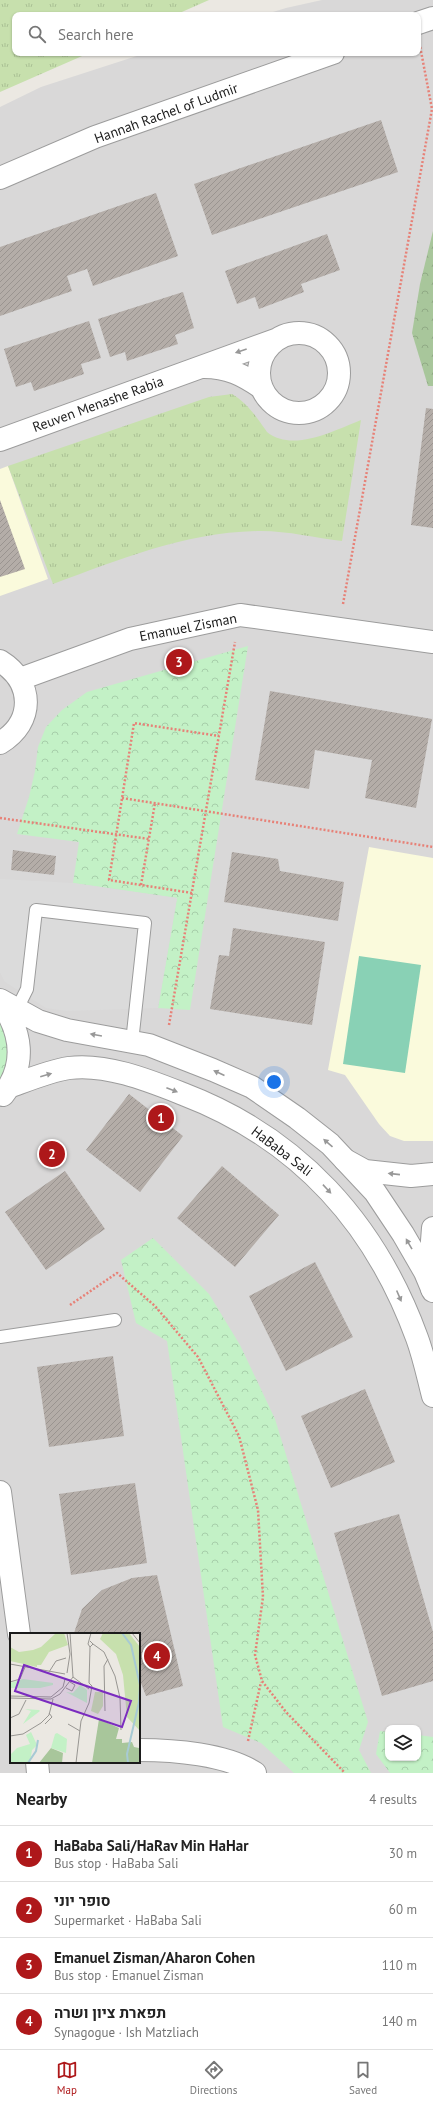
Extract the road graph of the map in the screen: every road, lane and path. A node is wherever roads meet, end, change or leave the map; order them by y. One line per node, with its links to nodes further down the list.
1 (433, 18): 2 (street)
2 (421, 31)
3 (421, 45): 11 (path)
4 (324, 56): 5 (street, Hannah Rachel of Ludmir)
5 (0, 178)
6 (278, 338): 7 (street, Reuven Menashe Rabia, one-way to 7); 8 (street); 8 (street)
7 (196, 367): 8 (street, Reuven Menashe Rabia); 9 (street, Reuven Menashe Rabia)
8 (262, 388)
9 (0, 440)
10 (240, 615): 11 (street, Emanuel Zisman); 14 (street, Emanuel Zisman); 15 (path)
11 (339, 628): 12 (street, Emanuel Zisman)
12 (433, 642)
13 (0, 661): 14 (street)
14 (20, 679): 16 (street)
15 (219, 736): 17 (path); 19 (path)
16 (0, 743)
17 (122, 798): 18 (path); 21 (path)
18 (155, 803): 19 (path); 22 (path)
19 (206, 811): 23 (path); 25 (path)
20 (0, 818): 21 (path)
21 (116, 834): 22 (path); 24 (path)
22 (149, 839): 24 (path)
23 (433, 847)
24 (141, 885): 25 (path)
25 (192, 893): 28 (path)
26 (6, 1003): 27 (street, one-way to 26); 27 (lane); 29 (street)
27 (132, 1042): 28 (street)
28 (165, 1051): 30 (street, one-way to 28)
29 (4, 1093): 37 (street, HaBaba Sali, one-way to 37)
30 (345, 1160): 31 (street, one-way to 30); 33 (street, one-way to 30)
31 (433, 1174)
32 (433, 1228): 33 (street)
33 (433, 1290)
34 (67, 1307): 40 (path)
35 (115, 1320): 36 (lane)
36 (0, 1336)
37 (433, 1396)
38 (0, 1492): 39 (street)
39 (19, 1633)
40 (262, 1681): 43 (path); 45 (path)
41 (140, 1750): 43 (street)
42 (37, 1763): 44 (street)
43 (248, 1769)
44 (38, 1773)
45 (345, 1773)

